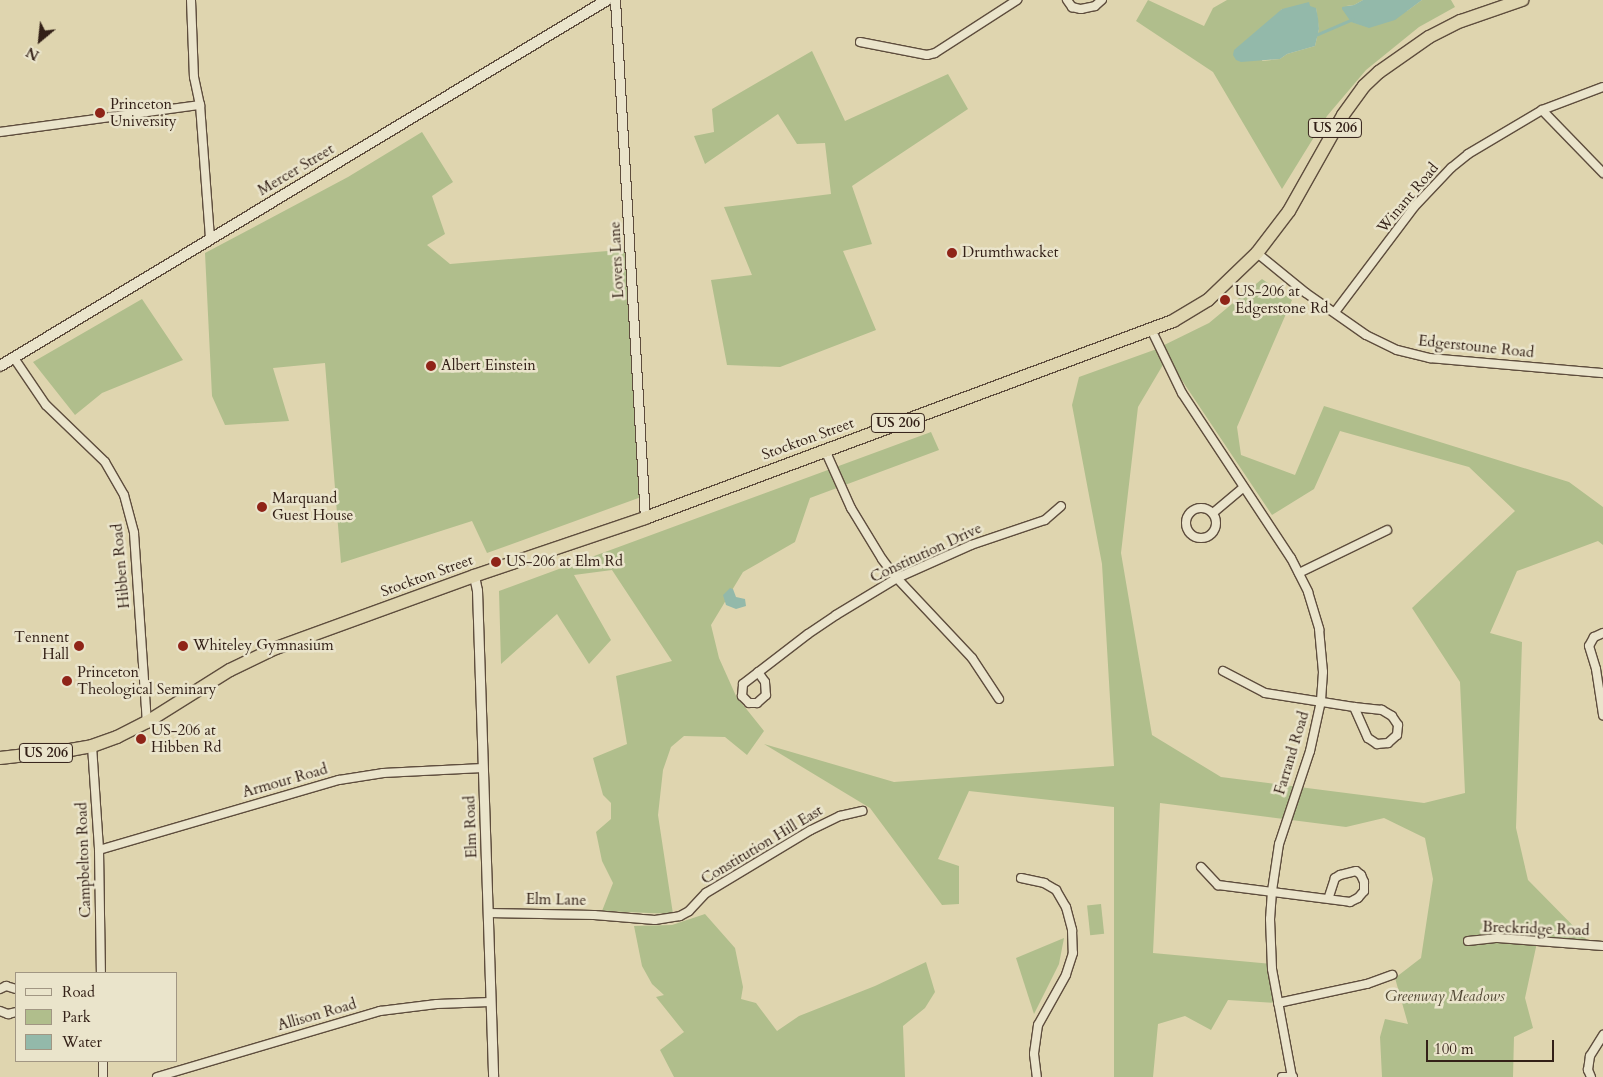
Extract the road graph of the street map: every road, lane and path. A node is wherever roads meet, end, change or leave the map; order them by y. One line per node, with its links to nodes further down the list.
1 (191, 0): 10 (street)
2 (607, 0): 14 (main road, Mercer Street)
3 (615, 0): 25 (street, Lovers Lane)
4 (1017, 0): 8 (street)
5 (1067, 0): 6 (street)
6 (1102, 0)
7 (1522, 0): 15 (highway, Stockton Street / US 206)
8 (860, 42)
9 (1603, 87): 11 (street, Winant Road)
10 (200, 105): 12 (street); 14 (street)
11 (1542, 110): 13 (street); 16 (street, Winant Road)
12 (0, 132)
13 (1603, 173)
14 (210, 238): 18 (main road, Mercer Street)
15 (1257, 253): 16 (street, Edgerstoune Road); 17 (highway, Stockton Street / US 206)
16 (1335, 312): 20 (street, Edgerstoune Road)
17 (1151, 329): 21 (highway, Stockton Street / US 206); 22 (street, Farrand Road)
18 (14, 358): 19 (main road, Mercer Street); 38 (street, Hibben Road)
19 (0, 366)
20 (1603, 373)
21 (825, 450): 25 (highway, Stockton Street / US 206); 29 (street)
22 (1244, 487): 24 (street); 27 (street, Farrand Road)
23 (1061, 506): 29 (street, Constitution Drive)
24 (1213, 513): 24 (street)
25 (645, 518): 28 (highway, Stockton Street / US 206)
26 (1387, 530): 27 (street)
27 (1299, 573): 35 (street, Farrand Road)
28 (474, 576): 38 (highway, Stockton Street / US 206); 41 (street, Elm Road)
29 (897, 578): 33 (street, Constitution Drive); 34 (street)
30 (1603, 634): 31 (street)
31 (1600, 668): 37 (street)
32 (1223, 671): 35 (street)
33 (758, 672)
34 (999, 699)
35 (1321, 702): 36 (street); 46 (street, Farrand Road)
36 (1354, 707): 36 (street)
37 (1603, 711)
38 (147, 722): 39 (highway, Stockton Street / US 206)
39 (92, 746): 40 (highway, Stockton Street / US 206); 43 (street, Campbelton Road)
40 (0, 758)
41 (483, 768): 43 (street, Armour Road); 48 (street, Elm Road)
42 (862, 811): 49 (street, Constitution Hill East)
43 (98, 850): 52 (street, Campbelton Road)
44 (1201, 867): 46 (street)
45 (1021, 878): 65 (street)
46 (1272, 891): 47 (street); 57 (street, Farrand Road)
47 (1329, 897): 47 (street)
48 (488, 912): 49 (street, Elm Lane); 56 (street, Elm Road)
49 (624, 917)
50 (1468, 941): 51 (street, Breckridge Road)
51 (1603, 946)
52 (101, 972)
53 (1392, 975): 57 (street)
54 (0, 989): 55 (street)
55 (15, 989)
56 (490, 1002): 63 (street, Allison Road); 64 (street, Elm Road)
57 (1278, 1003): 67 (street, Farrand Road)
58 (0, 1011): 59 (street)
59 (15, 1012)
60 (1603, 1034): 68 (street)
61 (103, 1062): 62 (street)
62 (103, 1077)
63 (157, 1077)
64 (493, 1077)
65 (1037, 1077)
66 (1282, 1077): 67 (street, Farrand Road)
67 (1293, 1077)
68 (1590, 1077)

